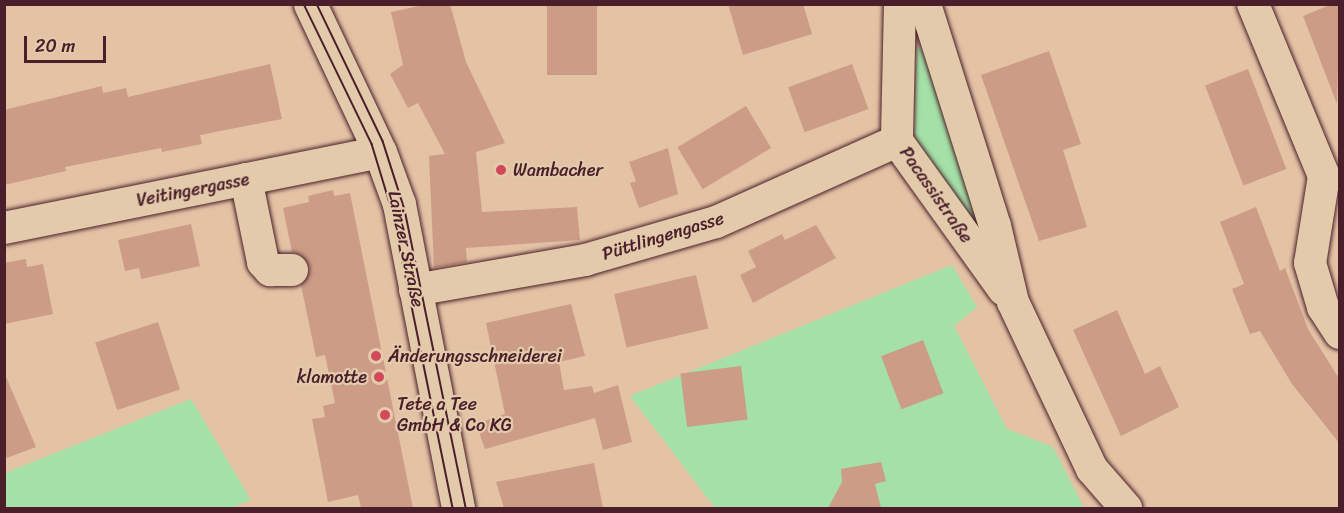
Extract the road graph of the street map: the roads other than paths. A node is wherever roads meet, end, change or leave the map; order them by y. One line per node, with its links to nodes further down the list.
1 (310, 4): 6 (main road, Lainzer Straße)
2 (900, 4): 5 (street, Pacassistraße)
3 (925, 4): 11 (street, Pacassistraße)
4 (1253, 4): 12 (street)
5 (897, 141): 10 (street, Püttlingengasse); 11 (street, Pacassistraße)
6 (380, 152): 7 (street, Veitingergasse); 10 (main road, Lainzer Straße)
7 (246, 180): 8 (street, Veitingergasse); 9 (street)
8 (4, 228)
9 (291, 270)
10 (415, 290): 13 (main road, Lainzer Straße)
11 (1013, 302): 14 (street, Pacassistraße)
12 (1340, 333)
13 (458, 508)
14 (1126, 508)

